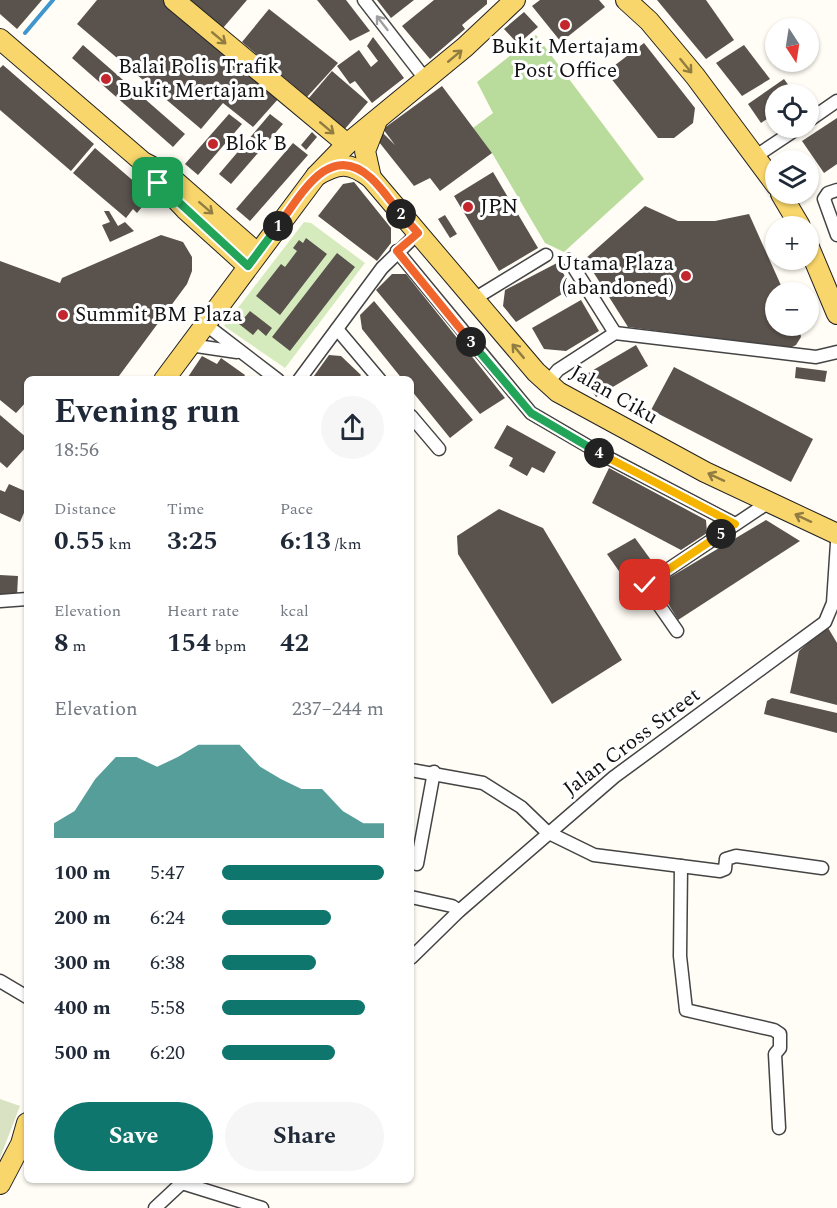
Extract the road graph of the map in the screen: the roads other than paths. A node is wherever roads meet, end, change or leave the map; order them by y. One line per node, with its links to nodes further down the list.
1 (174, 0): 13 (main road, one-way to 13)
2 (364, 0): 8 (street, one-way to 2)
3 (626, 0): 6 (main road)
4 (640, 0): 6 (main road)
5 (510, 2): 8 (main road, one-way to 5)
6 (649, 21): 14 (main road, one-way to 14)
7 (0, 39): 23 (main road)
8 (426, 80): 11 (main road)
9 (837, 101): 10 (street)
10 (819, 113)
11 (378, 121): 13 (main road); 17 (main road)
12 (783, 138): 14 (street)
13 (346, 144): 16 (main road)
14 (756, 156): 15 (main road)
15 (765, 169)
16 (316, 176): 17 (main road); 23 (main road)
17 (371, 178): 19 (main road, Jalan Ciku)
18 (837, 190): 20 (street)
19 (418, 233): 21 (street); 26 (main road, Jalan Ciku)
20 (837, 235)
21 (397, 251): 29 (street); 42 (street)
22 (546, 255): 26 (street)
23 (253, 259): 28 (main road)
24 (569, 260): 30 (street)
25 (819, 268): 27 (main road)
26 (474, 299): 38 (main road, Jalan Ciku, one-way to 26)
27 (835, 302)
28 (205, 324): 31 (main road); 32 (street)
29 (337, 329): 36 (street); 37 (street)
30 (615, 333): 33 (street); 38 (street)
31 (190, 345): 32 (street); 34 (main road)
32 (238, 352): 35 (street)
33 (837, 352)
34 (167, 376)
35 (272, 376)
36 (302, 376)
37 (377, 376)
38 (547, 383): 41 (main road, Jalan Ciku, one-way to 38)
39 (414, 420): 40 (street)
40 (439, 449)
41 (769, 502): 42 (street); 43 (main road, Jalan Ciku, one-way to 41)
42 (735, 524): 49 (street)
43 (837, 534)
44 (837, 543): 47 (street)
45 (24, 599): 46 (street)
46 (0, 601)
47 (830, 614): 48 (street); 52 (street, Jalan Cross Street)
48 (837, 626)
49 (677, 631)
50 (414, 770): 51 (street)
51 (434, 772): 52 (street); 53 (street)
52 (547, 832): 54 (street); 57 (street, Jalan Cross Street)
53 (417, 864)
54 (681, 866): 55 (street); 61 (street)
55 (822, 868)
56 (414, 898): 57 (street)
57 (459, 911): 58 (street, Jalan Cross Street)
58 (414, 955)
59 (0, 981): 60 (street)
60 (24, 995)
61 (779, 1128)
62 (24, 1134): 65 (main road)
63 (182, 1183): 66 (street)
64 (186, 1183): 67 (street)
65 (0, 1184)
66 (155, 1208)
67 (262, 1208)

